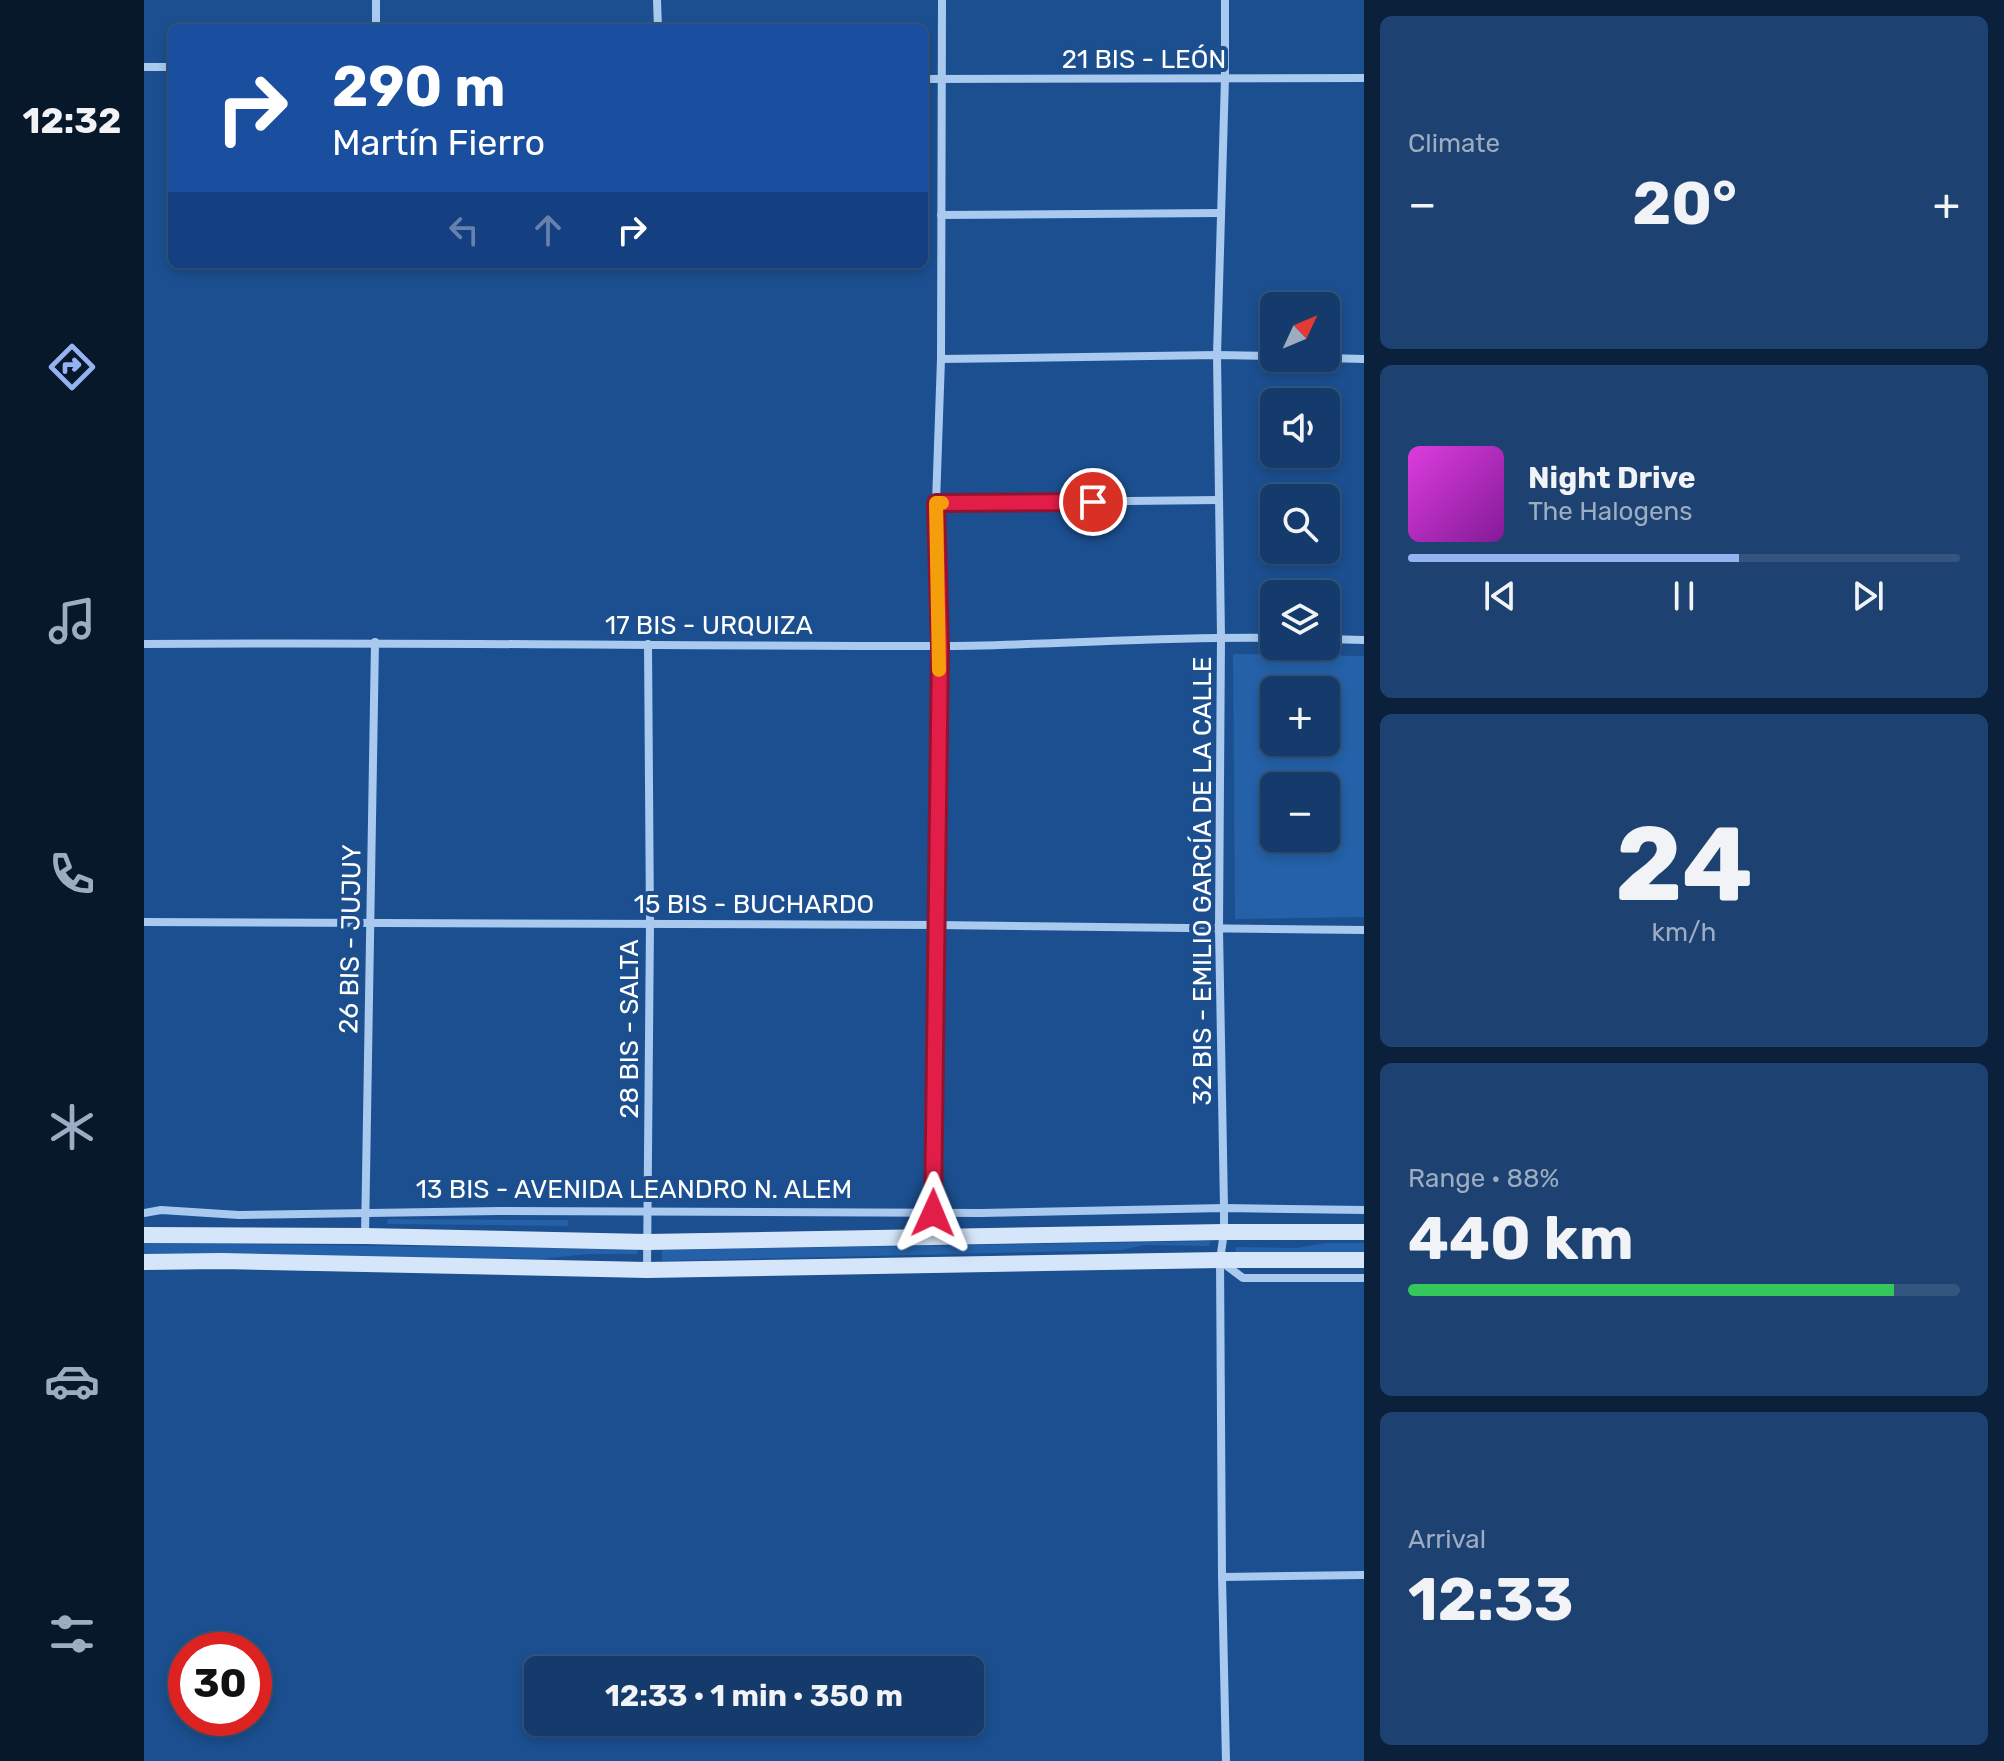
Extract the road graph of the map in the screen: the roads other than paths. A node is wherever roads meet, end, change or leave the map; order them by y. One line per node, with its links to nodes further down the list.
1 (376, 0): 5 (street)
2 (657, 0): 6 (street)
3 (942, 0): 12 (street)
4 (1225, 0): 9 (street, 32 BIS - EMILIO GARCÍA DE LA CALLE)
5 (376, 24)
6 (658, 24)
7 (144, 67): 8 (street)
8 (168, 67)
9 (1225, 78): 10 (street, 21 BIS - LEÓN); 12 (street, 21 BIS - LEÓN); 13 (street, 32 BIS - EMILIO GARCÍA DE LA CALLE)
10 (1364, 78)
11 (928, 79): 12 (street, 21 BIS - LEÓN)
12 (943, 79): 14 (street)
13 (1220, 213): 14 (street); 15 (street, 32 BIS - EMILIO GARCÍA DE LA CALLE)
14 (941, 215): 18 (street)
15 (1217, 355): 16 (street); 18 (street); 20 (street, 32 BIS - EMILIO GARCÍA DE LA CALLE)
16 (1260, 356)
17 (1340, 358): 19 (street)
18 (941, 359): 21 (street)
19 (1364, 359)
20 (1219, 500): 21 (street); 22 (street, 32 BIS - EMILIO GARCÍA DE LA CALLE)
21 (936, 503): 29 (street)
22 (1221, 637): 23 (street, 17 BIS - URQUIZA); 29 (street, 17 BIS - URQUIZA); 34 (street, 32 BIS - EMILIO GARCÍA DE LA CALLE)
23 (1260, 638)
24 (1340, 639): 25 (street)
25 (1364, 640)
26 (375, 642): 27 (street, 17 BIS - URQUIZA); 28 (street, 17 BIS - URQUIZA); 31 (street, 26 BIS - JUJUY)
27 (144, 644)
28 (648, 644): 29 (street, 17 BIS - URQUIZA); 32 (street, 28 BIS - SALTA)
29 (940, 646): 33 (street)
30 (144, 922): 31 (street, 15 BIS - BUCHARDO)
31 (370, 923): 32 (street, 15 BIS - BUCHARDO); 40 (street, 26 BIS - JUJUY)
32 (650, 923): 33 (street, 15 BIS - BUCHARDO); 38 (street, 28 BIS - SALTA)
33 (937, 925): 34 (street, 15 BIS - BUCHARDO); 41 (street)
34 (1219, 929): 35 (street, 15 BIS - BUCHARDO); 36 (street, 32 BIS - EMILIO GARCÍA DE LA CALLE)
35 (1364, 930)
36 (1224, 1208): 37 (street, 13 BIS - AVENIDA LEANDRO N. ALEM); 41 (street, 13 BIS - AVENIDA LEANDRO N. ALEM); 42 (street, 32 BIS - EMILIO GARCÍA DE LA CALLE)
37 (1364, 1210)
38 (647, 1212): 40 (street, 13 BIS - AVENIDA LEANDRO N. ALEM); 41 (street, 13 BIS - AVENIDA LEANDRO N. ALEM); 47 (street, 28 BIS - SALTA)
39 (144, 1213): 40 (street, 13 BIS - AVENIDA LEANDRO N. ALEM)
40 (366, 1213): 45 (street, 26 BIS - JUJUY)
41 (933, 1213): 46 (street)
42 (1224, 1232): 43 (main road, 13 BIS - AVENIDA LEANDRO N. ALEM); 46 (main road, 13 BIS - AVENIDA LEANDRO N. ALEM); 48 (street, 32 BIS - EMILIO GARCÍA DE LA CALLE)
43 (1364, 1232)
44 (144, 1235): 45 (main road, 13 BIS - AVENIDA LEANDRO N. ALEM)
45 (365, 1236): 47 (main road, 13 BIS - AVENIDA LEANDRO N. ALEM)
46 (933, 1238): 47 (main road, 13 BIS - AVENIDA LEANDRO N. ALEM)
47 (647, 1242): 51 (street, 28 BIS - SALTA)
48 (1220, 1260): 49 (main road); 51 (main road); 52 (street); 54 (street, 32 BIS - EMILIO GARCÍA DE LA CALLE)
49 (1364, 1260)
50 (144, 1262): 51 (main road)
51 (647, 1270)
52 (1364, 1278)
53 (1364, 1575): 54 (street)
54 (1222, 1577): 55 (street, 32 BIS - EMILIO GARCÍA DE LA CALLE)
55 (1226, 1761)

